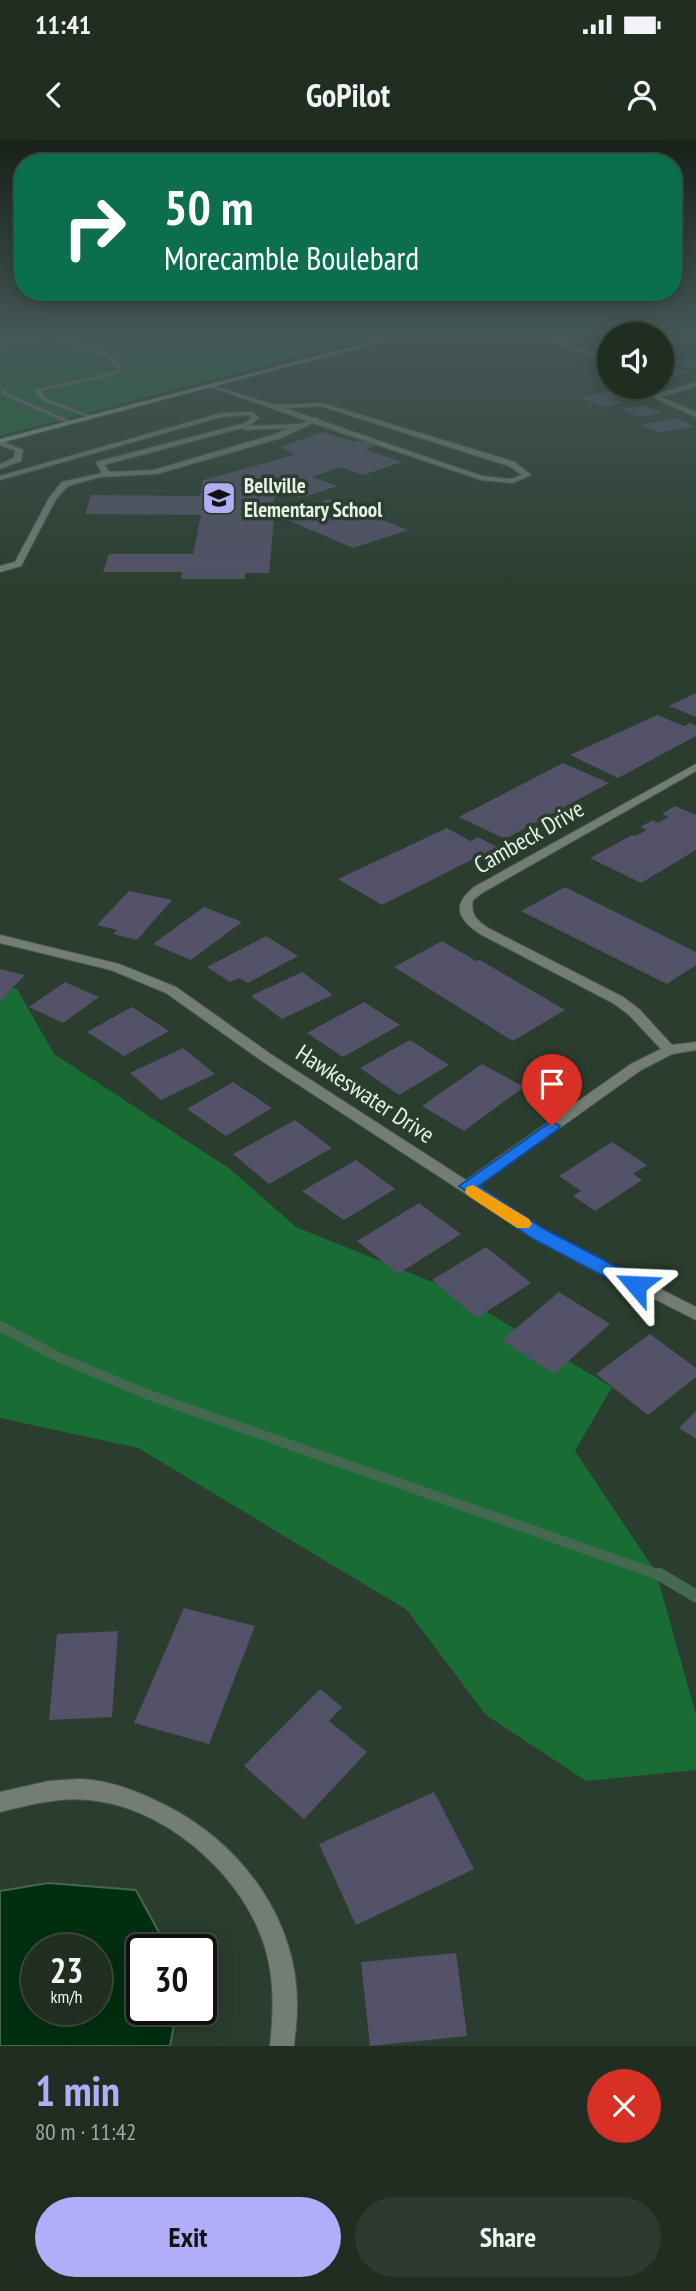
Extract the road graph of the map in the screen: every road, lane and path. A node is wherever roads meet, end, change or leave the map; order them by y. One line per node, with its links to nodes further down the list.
1 (65, 420): 7 (street)
2 (78, 420): 7 (main road)
3 (204, 420): 12 (street)
4 (253, 420): 11 (street)
5 (313, 420): 6 (street); 8 (street)
6 (373, 420)
7 (70, 422): 9 (main road)
8 (300, 426): 11 (street); 11 (street)
9 (0, 441): 10 (street)
10 (0, 467)
11 (106, 472): 13 (street)
12 (0, 478)
13 (0, 569)
14 (696, 767): 17 (street, Cambeck Drive)
15 (0, 939): 18 (street, Hawkeswater Drive)
16 (696, 1046): 17 (street)
17 (669, 1050): 18 (street)
18 (467, 1186): 19 (street, Hawkeswater Drive)
19 (696, 1314)
20 (0, 1802): 21 (street)
21 (282, 2046)

